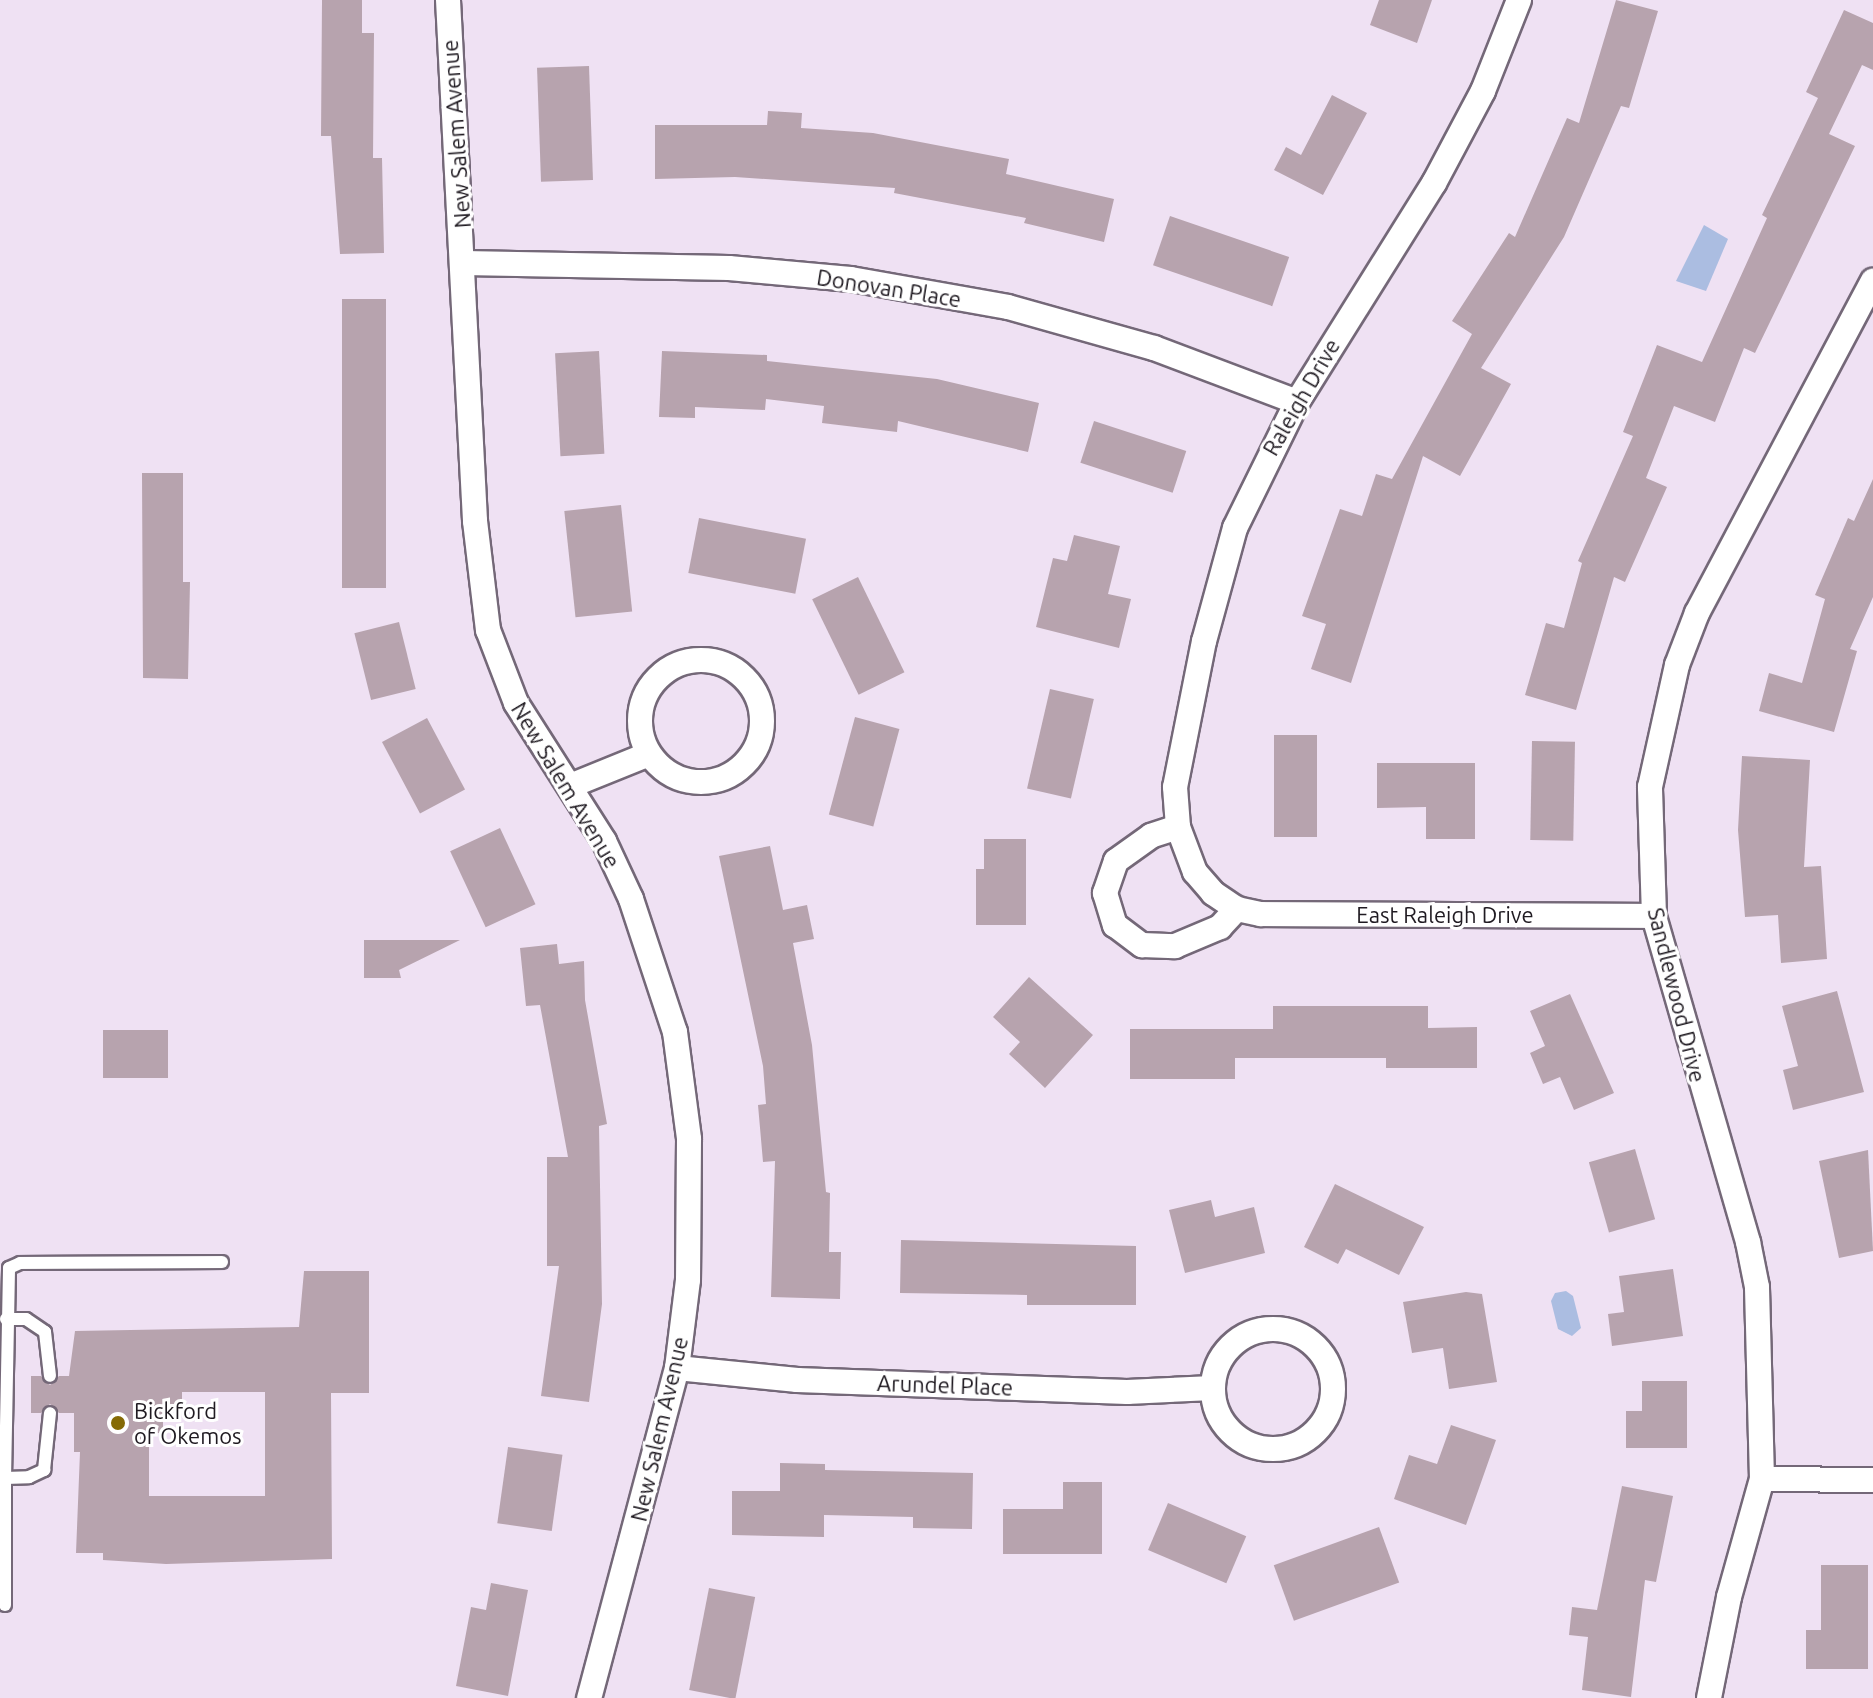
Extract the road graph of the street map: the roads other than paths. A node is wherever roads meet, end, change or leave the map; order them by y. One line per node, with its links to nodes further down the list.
1 (448, 0): 3 (street, New Salem Avenue)
2 (1519, 0): 5 (street, Raleigh Drive)
3 (464, 263): 5 (street, Donovan Place); 7 (street, New Salem Avenue)
4 (1873, 281): 10 (street, Sandlewood Drive)
5 (1297, 402): 8 (street, Raleigh Drive)
6 (649, 754): 6 (street); 7 (street)
7 (570, 786): 13 (street, New Salem Avenue)
8 (1178, 827): 9 (street, Raleigh Drive); 9 (street)
9 (1237, 909): 10 (street, East Raleigh Drive)
10 (1654, 916): 18 (street, Sandlewood Drive)
11 (222, 1262): 12 (lane)
12 (6, 1319): 14 (lane); 17 (lane)
13 (677, 1368): 15 (street, Arundel Place); 21 (street, New Salem Avenue)
14 (50, 1376)
15 (1213, 1388): 15 (street)
16 (50, 1413): 17 (lane)
17 (3, 1478): 20 (lane)
18 (1762, 1479): 19 (street); 22 (street, Sandlewood Drive)
19 (1873, 1480)
20 (5, 1605)
21 (589, 1698)
22 (1709, 1698)

